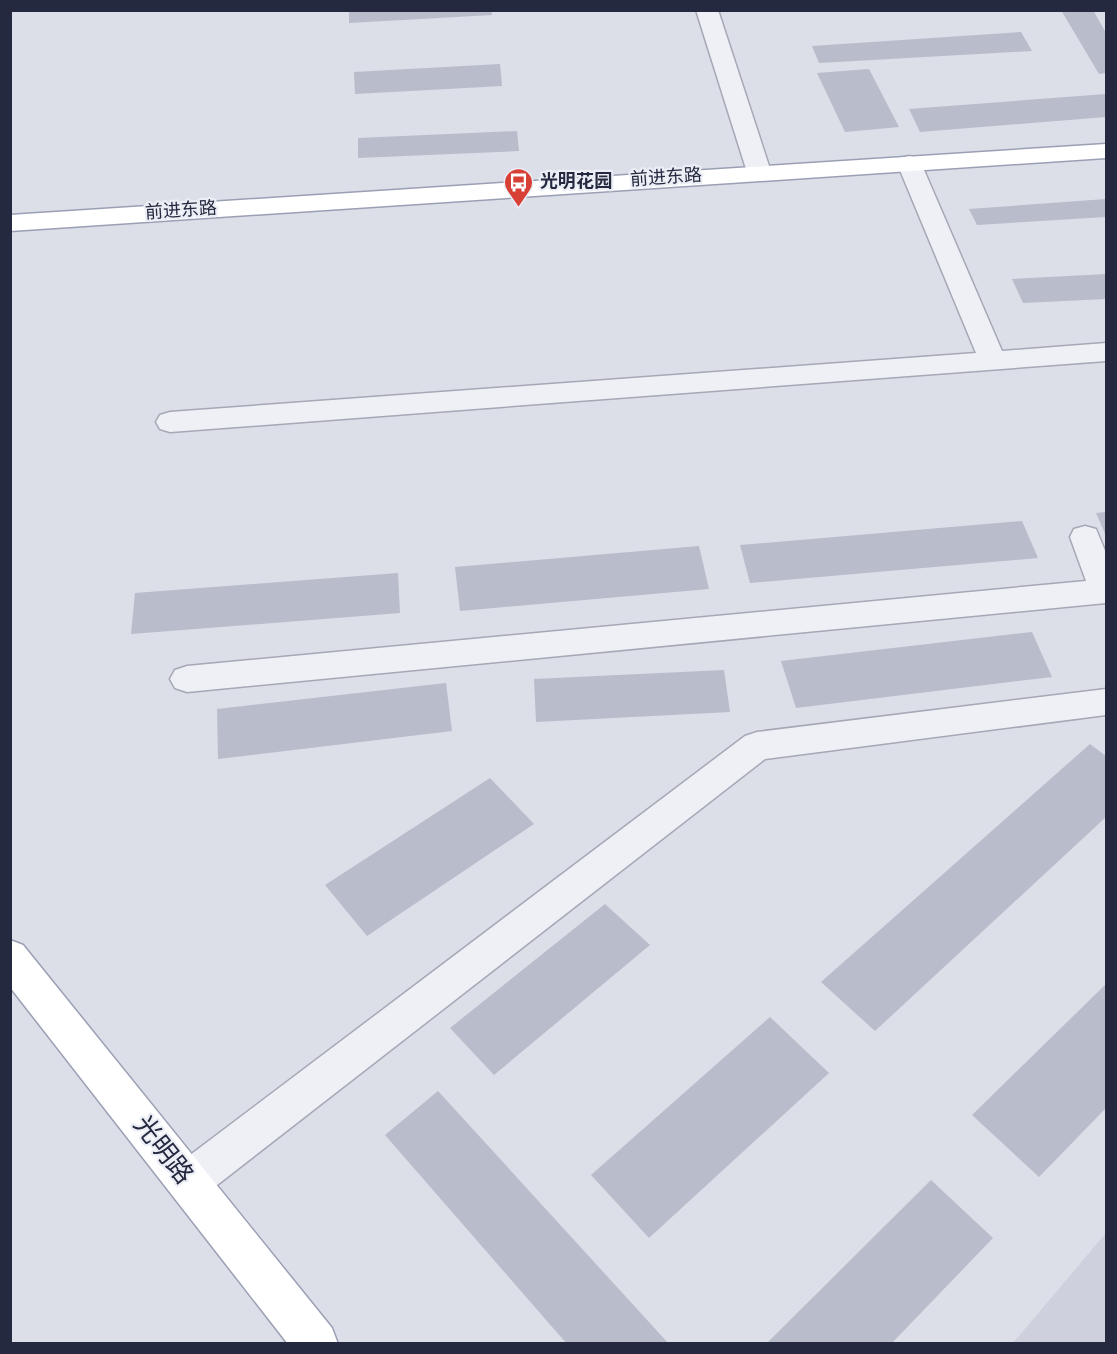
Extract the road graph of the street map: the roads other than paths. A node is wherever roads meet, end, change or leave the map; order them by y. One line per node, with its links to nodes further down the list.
1 (707, 10): 4 (street)
2 (1107, 151): 3 (main road, 前进东路)
3 (909, 163): 4 (main road, 前进东路); 7 (street)
4 (759, 172): 5 (main road, 前进东路)
5 (10, 223)
6 (1107, 352): 7 (street)
7 (993, 361): 8 (street)
8 (170, 422)
9 (1085, 537): 10 (street)
10 (1106, 591): 11 (street)
11 (187, 679)
12 (1107, 702): 14 (street)
13 (10, 957): 14 (main road, 光明路)
14 (188, 1182): 15 (main road, 光明路)
15 (316, 1344)

